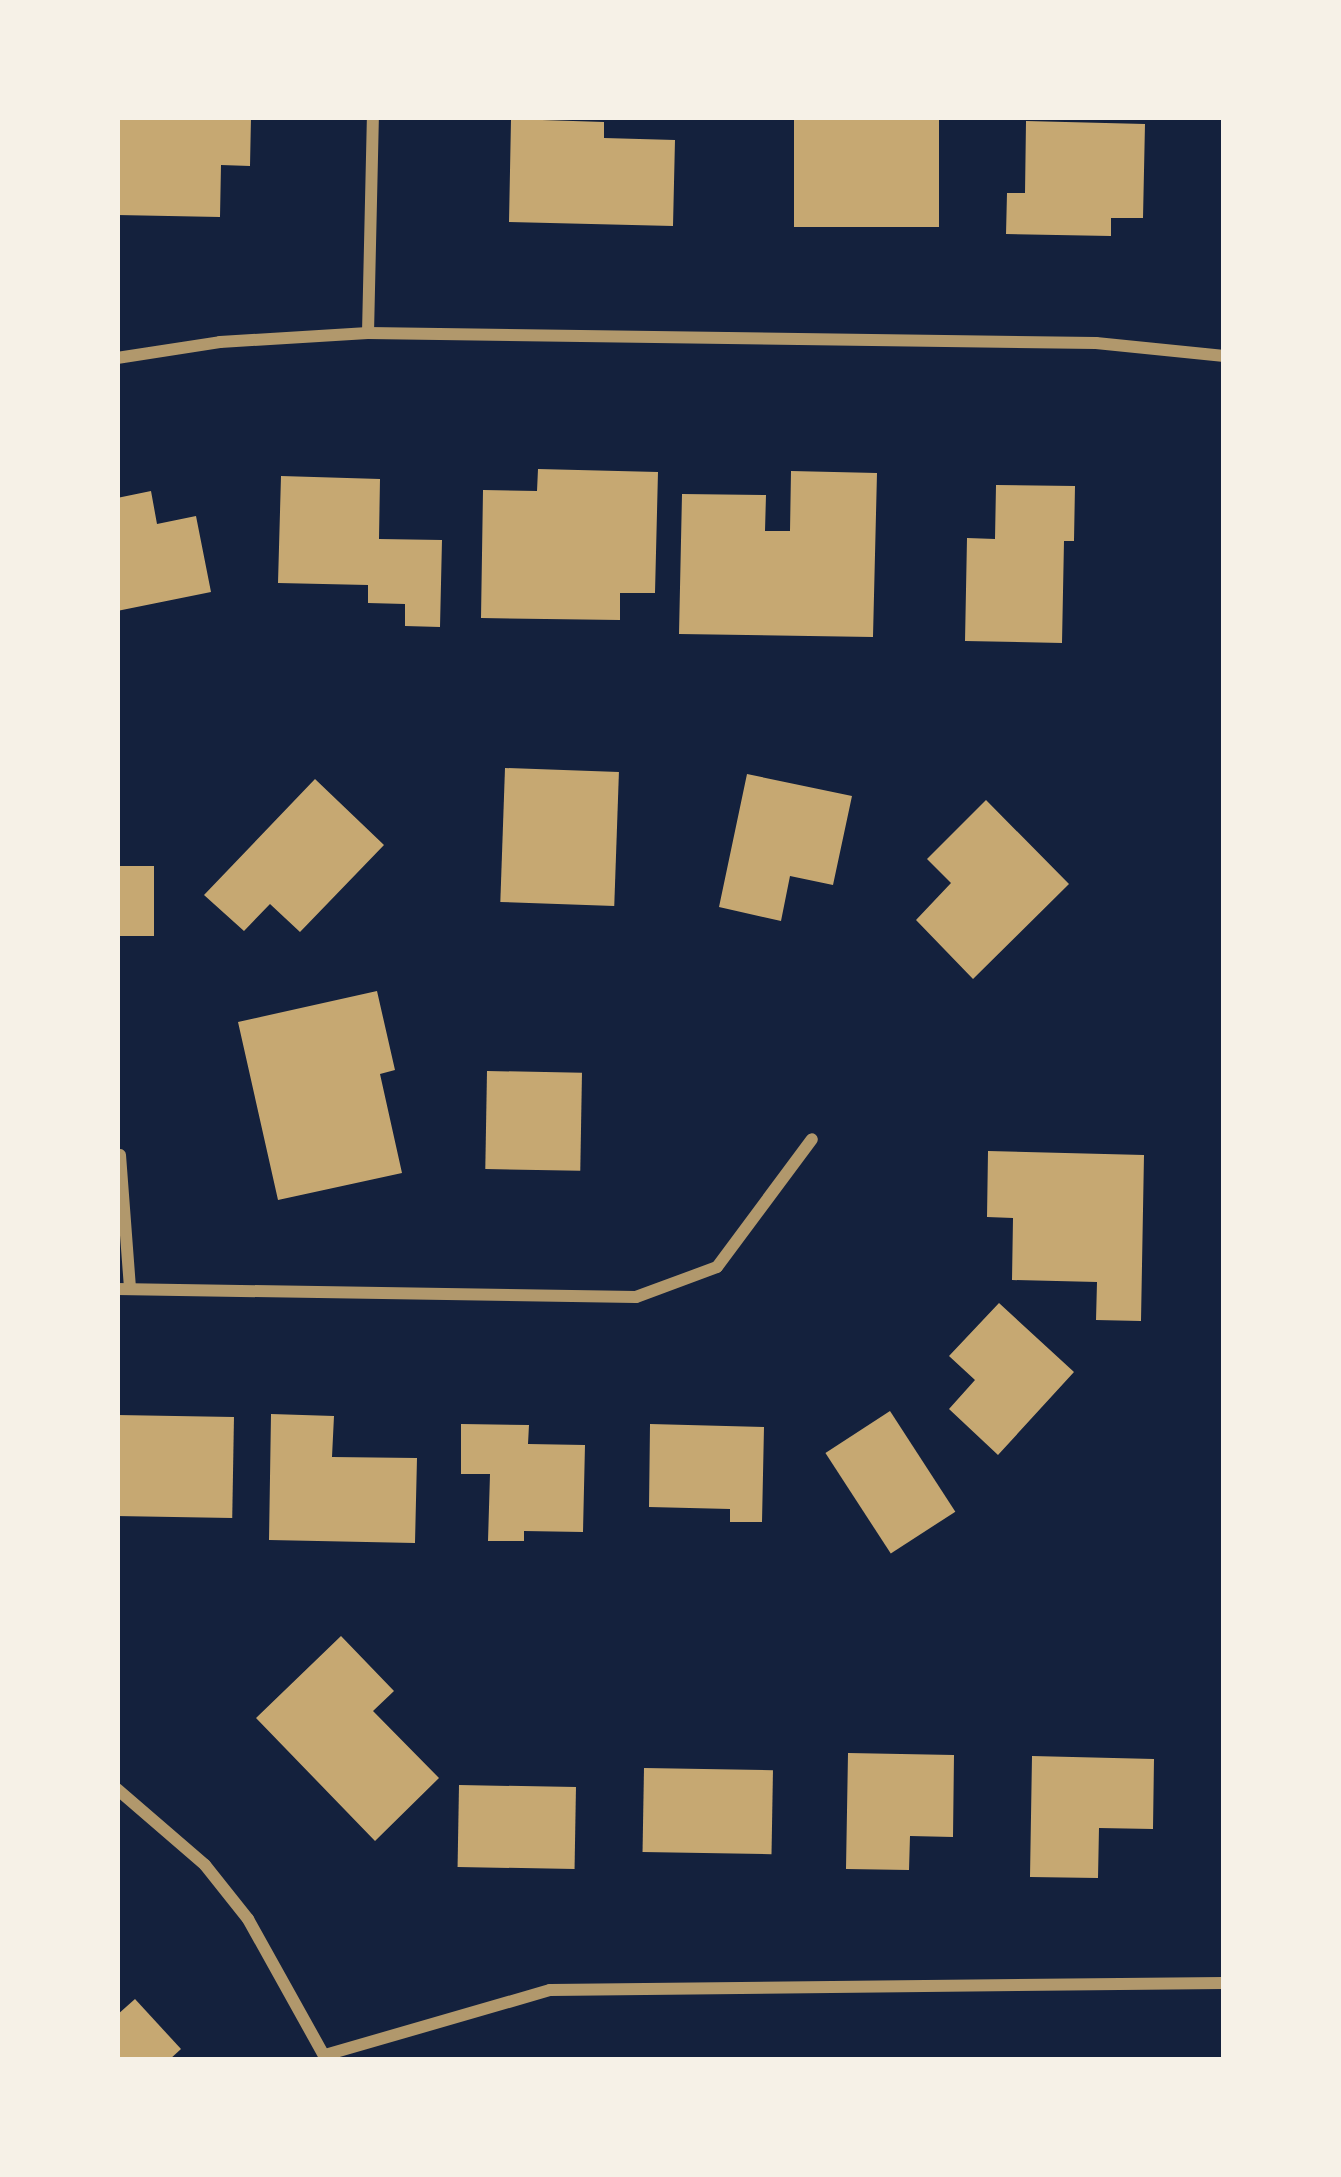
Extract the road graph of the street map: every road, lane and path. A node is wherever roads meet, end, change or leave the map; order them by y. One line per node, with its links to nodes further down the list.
1 (373, 117): 2 (street)
2 (368, 333): 3 (street); 4 (street)
3 (1224, 356)
4 (117, 358)
5 (812, 1138): 7 (street)
6 (120, 1155): 7 (street)
7 (124, 1289)
8 (117, 1789): 10 (street)
9 (1224, 1983): 10 (street)
10 (326, 2058)

